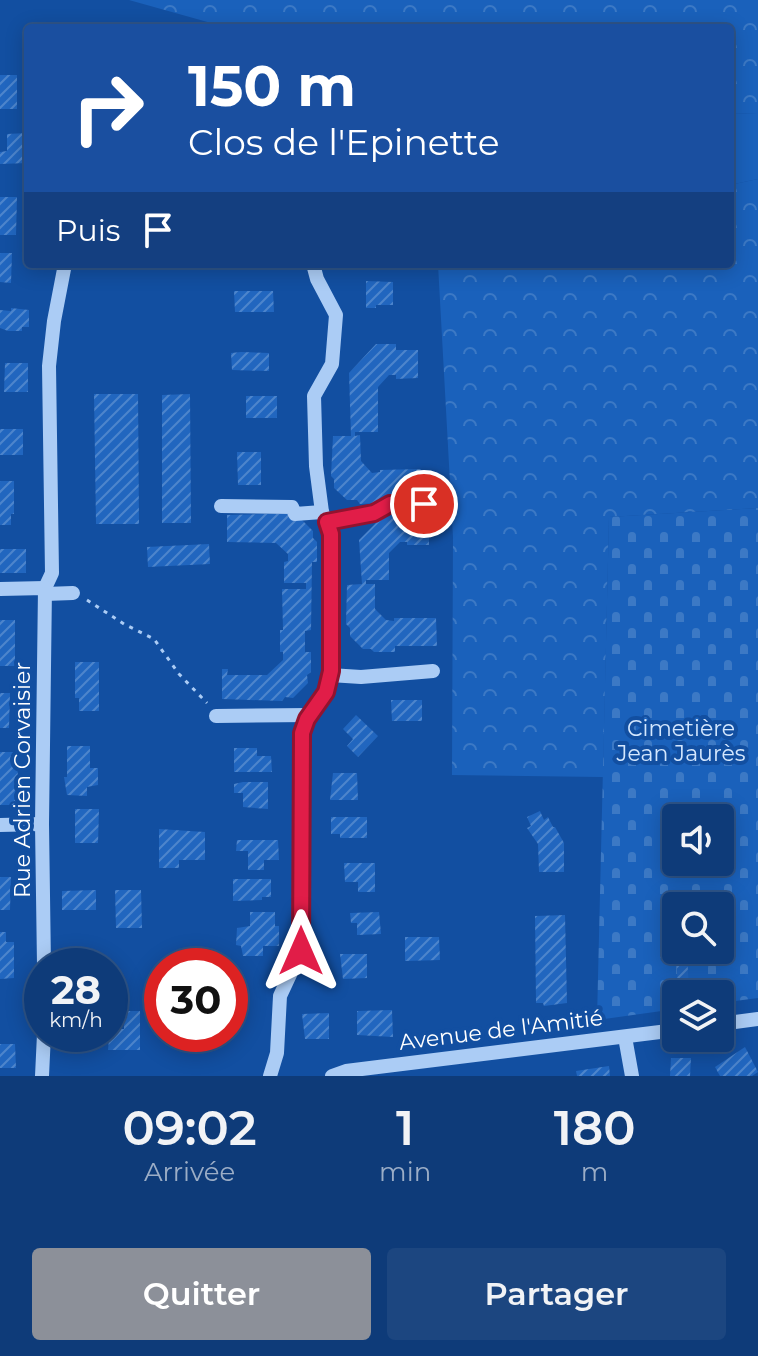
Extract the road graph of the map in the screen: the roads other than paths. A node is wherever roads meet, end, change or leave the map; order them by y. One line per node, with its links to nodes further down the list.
1 (64, 268): 7 (street, Rue Adrien Corvaisier)
2 (314, 268): 5 (street)
3 (424, 504): 5 (street)
4 (221, 506): 5 (street)
5 (324, 517): 10 (street)
6 (0, 589): 7 (street)
7 (45, 591): 8 (street); 13 (street, Rue Adrien Corvaisier)
8 (73, 593)
9 (433, 671): 10 (street)
10 (330, 675): 11 (street)
11 (310, 715): 12 (street); 22 (street)
12 (216, 716)
13 (42, 824): 14 (street); 15 (street, Rue Adrien Corvaisier)
14 (0, 825)
15 (44, 948)
16 (758, 1019): 17 (street)
17 (734, 1022)
18 (662, 1032): 19 (street, Avenue de l'Amitié)
19 (625, 1037): 23 (street, Avenue de l'Amitié); 24 (street)
20 (43, 1052): 21 (street)
21 (42, 1076)
22 (270, 1076)
23 (332, 1076)
24 (632, 1076)

